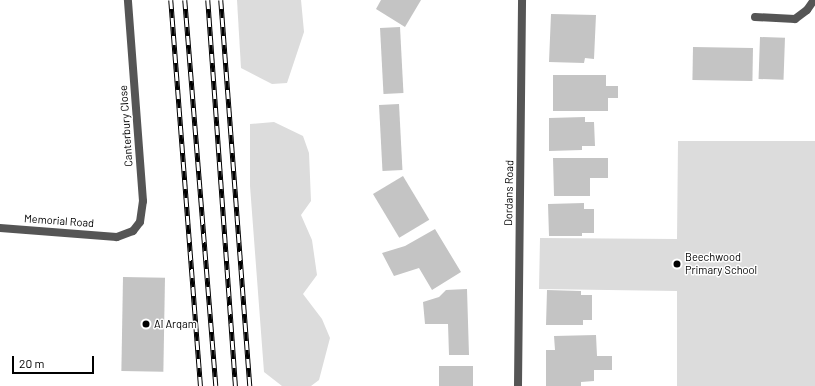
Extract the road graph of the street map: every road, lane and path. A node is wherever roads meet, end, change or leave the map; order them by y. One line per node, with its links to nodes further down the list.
1 (128, 0): 6 (street, Canterbury Close)
2 (522, 0): 7 (street, Dordans Road)
3 (814, 0): 4 (street)
4 (755, 18)
5 (0, 228): 6 (street, Memorial Road)
6 (117, 237)
7 (518, 386)

